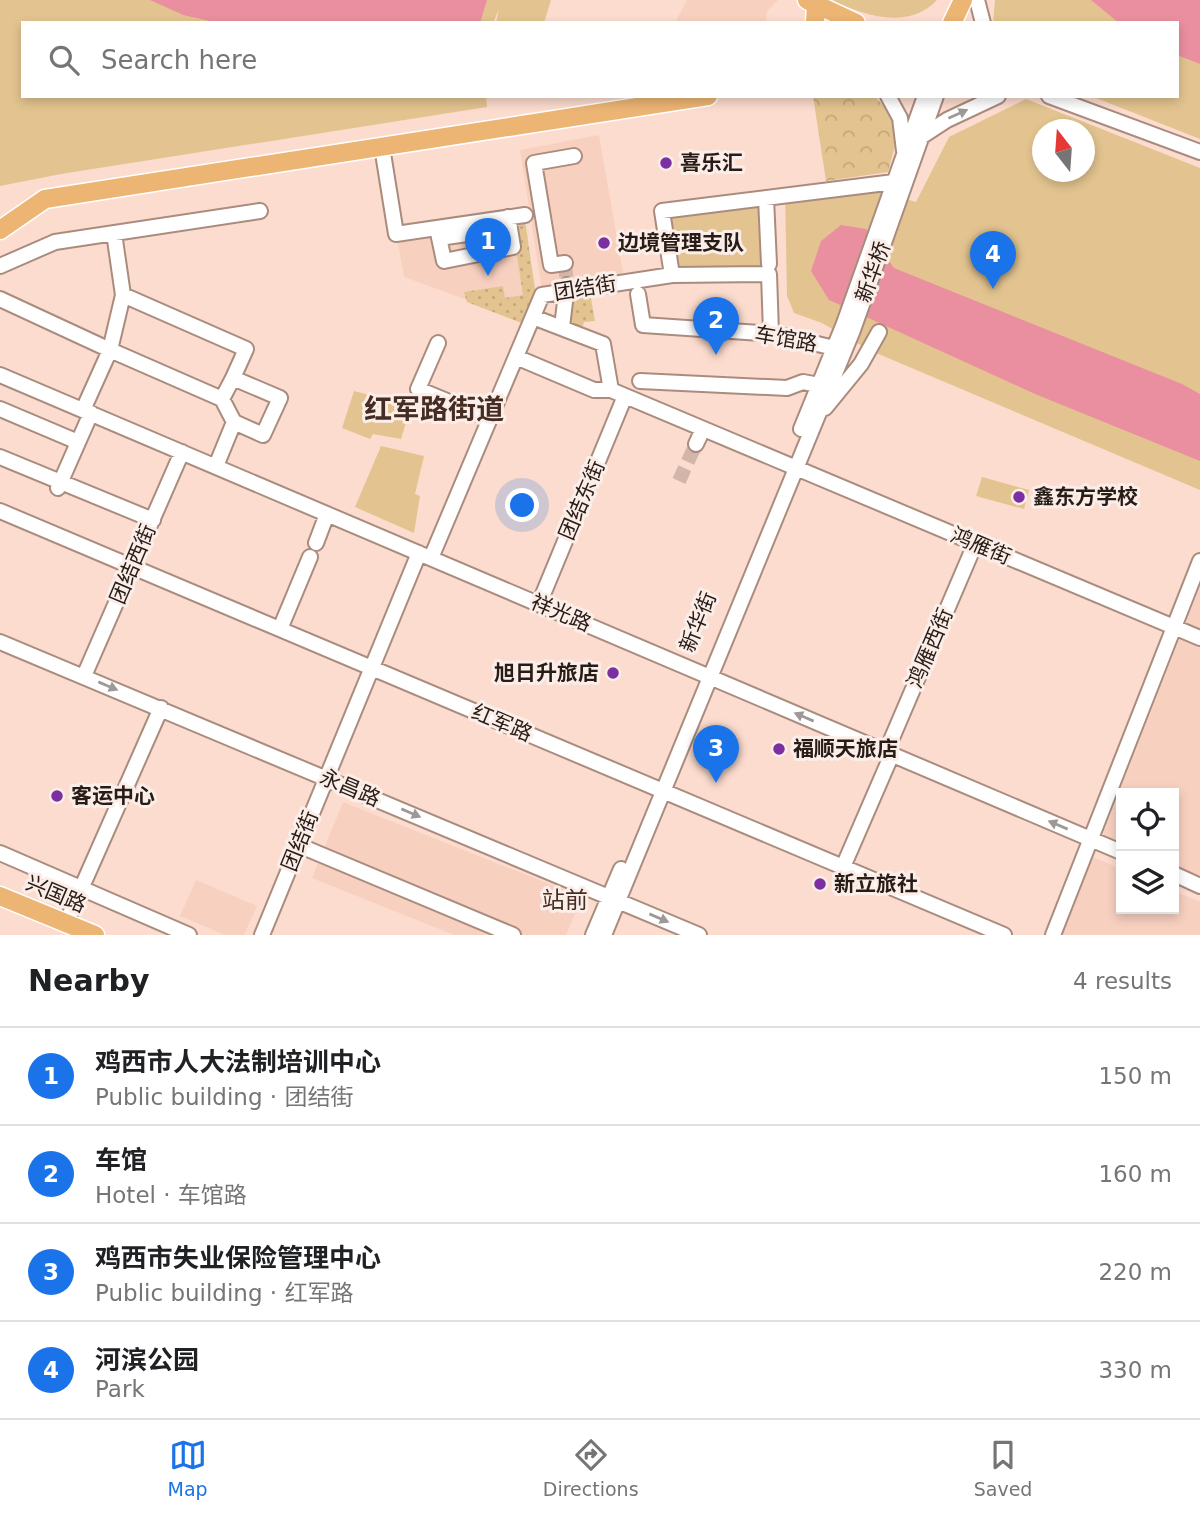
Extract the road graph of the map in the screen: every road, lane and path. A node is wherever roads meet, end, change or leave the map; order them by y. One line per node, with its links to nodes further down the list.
1 (963, 0): 6 (main road)
2 (975, 0): 7 (main road); 8 (street)
3 (811, 2): 4 (main road); 5 (main road)
4 (815, 21)
5 (852, 21)
6 (953, 21)
7 (964, 21)
8 (982, 21)
9 (622, 98): 26 (main road)
10 (695, 98): 17 (main road)
11 (889, 98): 19 (street)
12 (924, 98): 19 (street)
13 (935, 98): 16 (street)
14 (994, 98): 16 (street, one-way to 14)
15 (1054, 98): 18 (street)
16 (921, 137): 24 (street)
17 (382, 147): 28 (main road); 30 (street)
18 (1200, 152)
19 (905, 154): 21 (street)
20 (574, 156): 31 (street)
21 (894, 183): 22 (street); 24 (street)
22 (766, 198): 32 (street); 34 (street)
23 (260, 211): 29 (street)
24 (889, 214): 41 (street, 新华桥)
25 (525, 215): 27 (street)
26 (0, 216)
27 (509, 222): 30 (street); 30 (street)
28 (0, 230)
29 (114, 233): 33 (street); 37 (street)
30 (438, 233)
31 (565, 263)
32 (769, 264)
33 (0, 266)
34 (672, 275): 35 (street, 团结街); 43 (street, 团结街)
35 (568, 288): 39 (street, 团结街); 40 (street)
36 (638, 294): 43 (street, 车馆路)
37 (123, 295): 46 (street); 49 (street)
38 (0, 299): 46 (street)
39 (533, 317): 40 (street); 47 (street, 团结街)
40 (562, 327): 52 (street)
41 (848, 328): 45 (street, 新华街); 58 (street, 新华街)
42 (879, 332): 58 (street)
43 (771, 333): 45 (street, 车馆路)
44 (438, 344): 57 (street)
45 (834, 348): 51 (street, 新华街)
46 (110, 350): 54 (street); 56 (street)
47 (516, 357): 52 (street, 鸿雁街); 57 (street, 团结街)
48 (0, 375): 56 (street, 祥光路)
49 (233, 378): 54 (street); 59 (street)
50 (640, 381): 51 (street)
51 (819, 384): 66 (street, 新华街)
52 (611, 390): 53 (street, 鸿雁街)
53 (625, 396): 60 (street, 鸿雁街); 77 (street, 团结东街)
54 (222, 400): 59 (street)
55 (0, 409): 61 (street)
56 (87, 412): 61 (street); 63 (street, 祥光路)
57 (490, 419): 73 (street, 团结街)
58 (816, 420): 66 (street, 新华街)
59 (234, 422): 65 (street)
60 (703, 429): 62 (street); 66 (street, 鸿雁街)
61 (78, 442): 67 (street)
62 (696, 444)
63 (182, 452): 65 (street, 祥光路); 70 (street, 团结西街)
64 (0, 457): 67 (street)
65 (216, 467): 69 (street, 祥光路)
66 (791, 467): 72 (street, 鸿雁街); 83 (street, 新华街)
67 (59, 485): 70 (street)
68 (0, 511): 76 (street, 红军路)
69 (327, 514): 71 (street); 73 (street, 祥光路)
70 (153, 520): 76 (street, 团结西街)
71 (316, 543)
72 (975, 544): 78 (street, 鸿雁街); 86 (street, 鸿雁西街)
73 (425, 555): 77 (street, 祥光路); 82 (street, 团结街)
74 (310, 557): 79 (street)
75 (1200, 561): 78 (street)
76 (133, 567): 79 (street, 红军路); 84 (street, 团结西街)
77 (539, 604): 83 (street, 祥光路)
78 (1175, 628): 80 (street, 鸿雁街); 89 (street)
79 (280, 629): 82 (street, 红军路)
80 (1200, 638)
81 (0, 642): 84 (street, 永昌路)
82 (371, 668): 87 (street, 团结街); 88 (street, 红军路)
83 (705, 675): 86 (street, 祥光路, one-way to 83); 88 (street, 新华街)
84 (84, 676): 85 (street, 永昌路, one-way to 85)
85 (161, 708): 87 (street, 永昌路); 96 (street)
86 (889, 753): 89 (street, 祥光路, one-way to 86); 93 (street, 鸿雁西街)
87 (326, 777): 90 (street, 团结街); 98 (street, 永昌路, one-way to 98)
88 (659, 789): 93 (street, 红军路); 98 (street, 新华街)
89 (1092, 840): 91 (street, 祥光路); 108 (street)
90 (298, 845): 102 (street, 团结街); 103 (street)
91 (1119, 851)
92 (0, 853): 96 (street)
93 (843, 867): 107 (street, 红军路)
94 (1179, 876): 95 (street)
95 (1200, 886)
96 (81, 888): 99 (street); 101 (street)
97 (0, 895): 99 (main road, 兴国路)
98 (614, 899): 104 (street, 新华街); 105 (street, 新华街); 106 (street, 永昌路, one-way to 106)
99 (66, 923): 100 (main road, 兴国路)
100 (95, 935)
101 (189, 935)
102 (262, 935)
103 (513, 935)
104 (593, 935)
105 (604, 935)
106 (699, 935)
107 (1004, 935)
108 (1053, 935)

